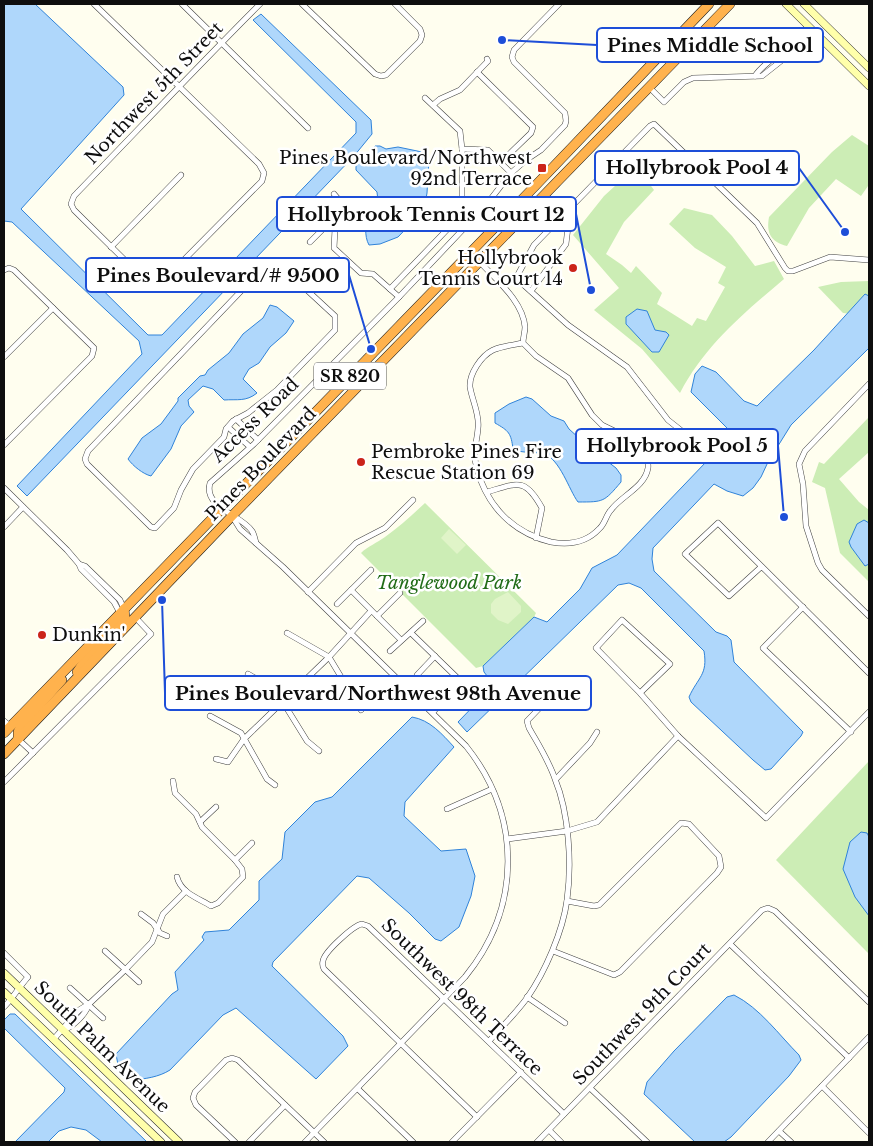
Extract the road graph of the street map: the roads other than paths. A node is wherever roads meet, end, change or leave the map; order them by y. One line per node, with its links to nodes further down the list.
1 (94, 4): 20 (street)
2 (182, 4): 12 (street)
3 (260, 4): 12 (street, Northwest 5th Street)
4 (302, 4): 5 (street)
5 (395, 4)
6 (559, 4): 28 (street, Access Road)
7 (709, 4): 24 (highway, Pines Boulevard / SR 820)
8 (730, 4): 21 (highway, Pines Boulevard / SR 820)
9 (786, 4): 11 (main road)
10 (804, 4): 16 (main road)
11 (809, 27): 13 (street); 15 (street); 19 (main road)
12 (222, 42): 20 (street, Northwest 5th Street); 25 (street)
13 (776, 56): 15 (street); 18 (street)
14 (487, 59): 17 (street)
15 (781, 61): 18 (street)
16 (869, 68)
17 (477, 72): 23 (street); 27 (street)
18 (754, 76): 21 (street)
19 (869, 86)
20 (179, 87): 36 (street, Northwest 5th Street); 36 (street)
21 (649, 87): 30 (highway, Pines Boulevard / SR 820)
22 (426, 98): 23 (street)
23 (433, 105): 26 (street)
24 (612, 105): 30 (highway); 34 (highway, Pines Boulevard / SR 820)
25 (308, 128)
26 (462, 149): 27 (street); 40 (street)
27 (501, 162): 28 (street)
28 (511, 173): 42 (street, Access Road)
29 (181, 175): 36 (street)
30 (557, 183): 38 (highway, Pines Boulevard / SR 820)
31 (334, 194): 33 (street)
32 (562, 216): 37 (street); 41 (street); 41 (street)
33 (335, 228): 35 (street); 40 (street)
34 (492, 230): 38 (highway); 47 (highway, Pines Boulevard / SR 820)
35 (310, 242)
36 (111, 247)
37 (869, 260)
38 (480, 262): 44 (street); 48 (highway, Pines Boulevard / SR 820)
39 (6, 269): 43 (street)
40 (390, 288): 42 (street)
41 (531, 292): 54 (street)
42 (399, 297): 51 (street, Access Road)
43 (53, 308): 45 (street); 52 (street)
44 (523, 343): 56 (street); 62 (street)
45 (4, 357)
46 (869, 384): 74 (street)
47 (320, 407): 48 (street); 59 (highway, Pines Boulevard / SR 820)
48 (330, 416): 60 (highway, Pines Boulevard / SR 820)
49 (236, 419): 50 (street); 50 (street); 51 (street)
50 (228, 427): 53 (street)
51 (258, 440): 53 (street, Access Road)
52 (4, 445)
53 (250, 447): 59 (street, Access Road)
54 (702, 447)
55 (4, 488): 58 (street)
56 (487, 492): 62 (street); 62 (street)
57 (413, 500): 67 (street)
58 (23, 507): 61 (street); 72 (street)
59 (222, 507): 60 (street); 63 (highway, Pines Boulevard / SR 820)
60 (232, 516): 67 (street); 75 (highway, Pines Boulevard / SR 820)
61 (4, 527)
62 (536, 538)
63 (172, 559): 72 (highway, Pines Boulevard / SR 820); 75 (highway)
64 (761, 567): 64 (street); 70 (street)
65 (371, 570): 66 (street)
66 (350, 590): 69 (street); 71 (street)
67 (308, 592): 78 (street)
68 (400, 593): 73 (street)
69 (337, 604)
70 (803, 607): 85 (street); 100 (street)
71 (371, 610): 73 (street); 78 (street)
72 (122, 611): 84 (highway, Pines Boulevard / SR 820); 90 (highway)
73 (377, 616): 80 (street)
74 (869, 616)
75 (135, 617): 90 (highway, Pines Boulevard / SR 820); 107 (street)
76 (423, 621): 79 (street)
77 (287, 633): 83 (street)
78 (350, 633): 83 (street); 95 (street)
79 (411, 633): 80 (street); 82 (street)
80 (401, 640): 81 (street)
81 (390, 651)
82 (435, 656): 87 (street); 88 (street)
83 (330, 657): 93 (street); 94 (street)
84 (68, 666): 98 (highway, Pines Boulevard / SR 820); 103 (highway)
85 (869, 673)
86 (248, 674): 93 (street)
87 (416, 675)
88 (461, 682): 92 (street); 95 (street)
89 (555, 692): 109 (street)
90 (62, 693): 103 (highway, Pines Boulevard / SR 820)
91 (640, 693): 91 (street); 101 (street)
92 (475, 695)
93 (285, 699): 102 (street); 105 (street)
94 (361, 710)
95 (433, 712): 113 (street)
96 (869, 712): 100 (street)
97 (210, 716): 102 (street)
98 (6, 727): 104 (highway)
99 (597, 732): 109 (street)
100 (851, 732): 101 (street)
101 (678, 736): 117 (street)
102 (244, 739): 108 (street); 112 (street)
103 (18, 740): 106 (highway, Pines Boulevard / SR 820); 107 (street)
104 (4, 743)
105 (319, 751)
106 (4, 754)
107 (33, 754): 111 (street)
108 (216, 759)
109 (556, 779): 117 (street)
110 (173, 781): 116 (street)
111 (4, 782)
112 (275, 786)
113 (492, 789): 115 (street); 118 (street)
114 (216, 808): 116 (street)
115 (447, 809)
116 (200, 822): 120 (street)
117 (567, 831): 118 (street); 123 (street)
118 (507, 839): 137 (street)
119 (252, 843): 120 (street)
120 (235, 860): 122 (street)
121 (177, 877): 122 (street)
122 (186, 892): 125 (street)
123 (567, 901): 129 (street); 129 (street)
124 (141, 914): 125 (street)
125 (158, 929): 126 (street); 131 (street)
126 (167, 936)
127 (730, 944): 140 (street, Southwest 9th Court); 150 (street); 153 (street, Southwest 9th Court)
128 (105, 950): 131 (street)
129 (553, 951): 138 (street)
130 (4, 953): 134 (street)
131 (125, 970): 133 (street); 141 (street)
132 (4, 973): 134 (main road, South Palm Avenue)
133 (139, 982)
134 (18, 987): 136 (street); 139 (street); 145 (main road, South Palm Avenue)
135 (70, 988): 141 (street)
136 (4, 993): 139 (main road, South Palm Avenue)
137 (444, 998): 148 (street, Southwest 98th Terrace); 149 (street); 149 (street, Southwest 98th Terrace)
138 (527, 998): 144 (street); 148 (street)
139 (11, 1000): 142 (street); 147 (main road, South Palm Avenue)
140 (869, 1002)
141 (89, 1004): 143 (street); 145 (street)
142 (4, 1008)
143 (103, 1018)
144 (565, 1023)
145 (63, 1030): 147 (street); 163 (main road, South Palm Avenue)
146 (869, 1037): 150 (street)
147 (53, 1040): 162 (main road, South Palm Avenue)
148 (489, 1041): 151 (street, Southwest 98th Terrace)
149 (400, 1044): 154 (street); 157 (street)
150 (849, 1058): 152 (street)
151 (520, 1072): 156 (street, Southwest 98th Terrace); 157 (street)
152 (822, 1086): 159 (street); 161 (street)
153 (590, 1088): 156 (street, Southwest 9th Court); 172 (street)
154 (358, 1089): 160 (street); 168 (street)
155 (285, 1106): 160 (street); 164 (street); 165 (street)
156 (564, 1114): 158 (street, Southwest 9th Court)
157 (477, 1118): 169 (street)
158 (549, 1130): 170 (street, Southwest 9th Court); 171 (street)
159 (779, 1131): 173 (street); 174 (street)
160 (314, 1133): 166 (street); 167 (street)
161 (869, 1133)
162 (162, 1142)
163 (179, 1142)
164 (236, 1142)
165 (249, 1142)
166 (305, 1142)
167 (324, 1142)
168 (413, 1142)
169 (452, 1142)
170 (537, 1142)
171 (561, 1142)
172 (647, 1142)
173 (768, 1142)
174 (791, 1142)

